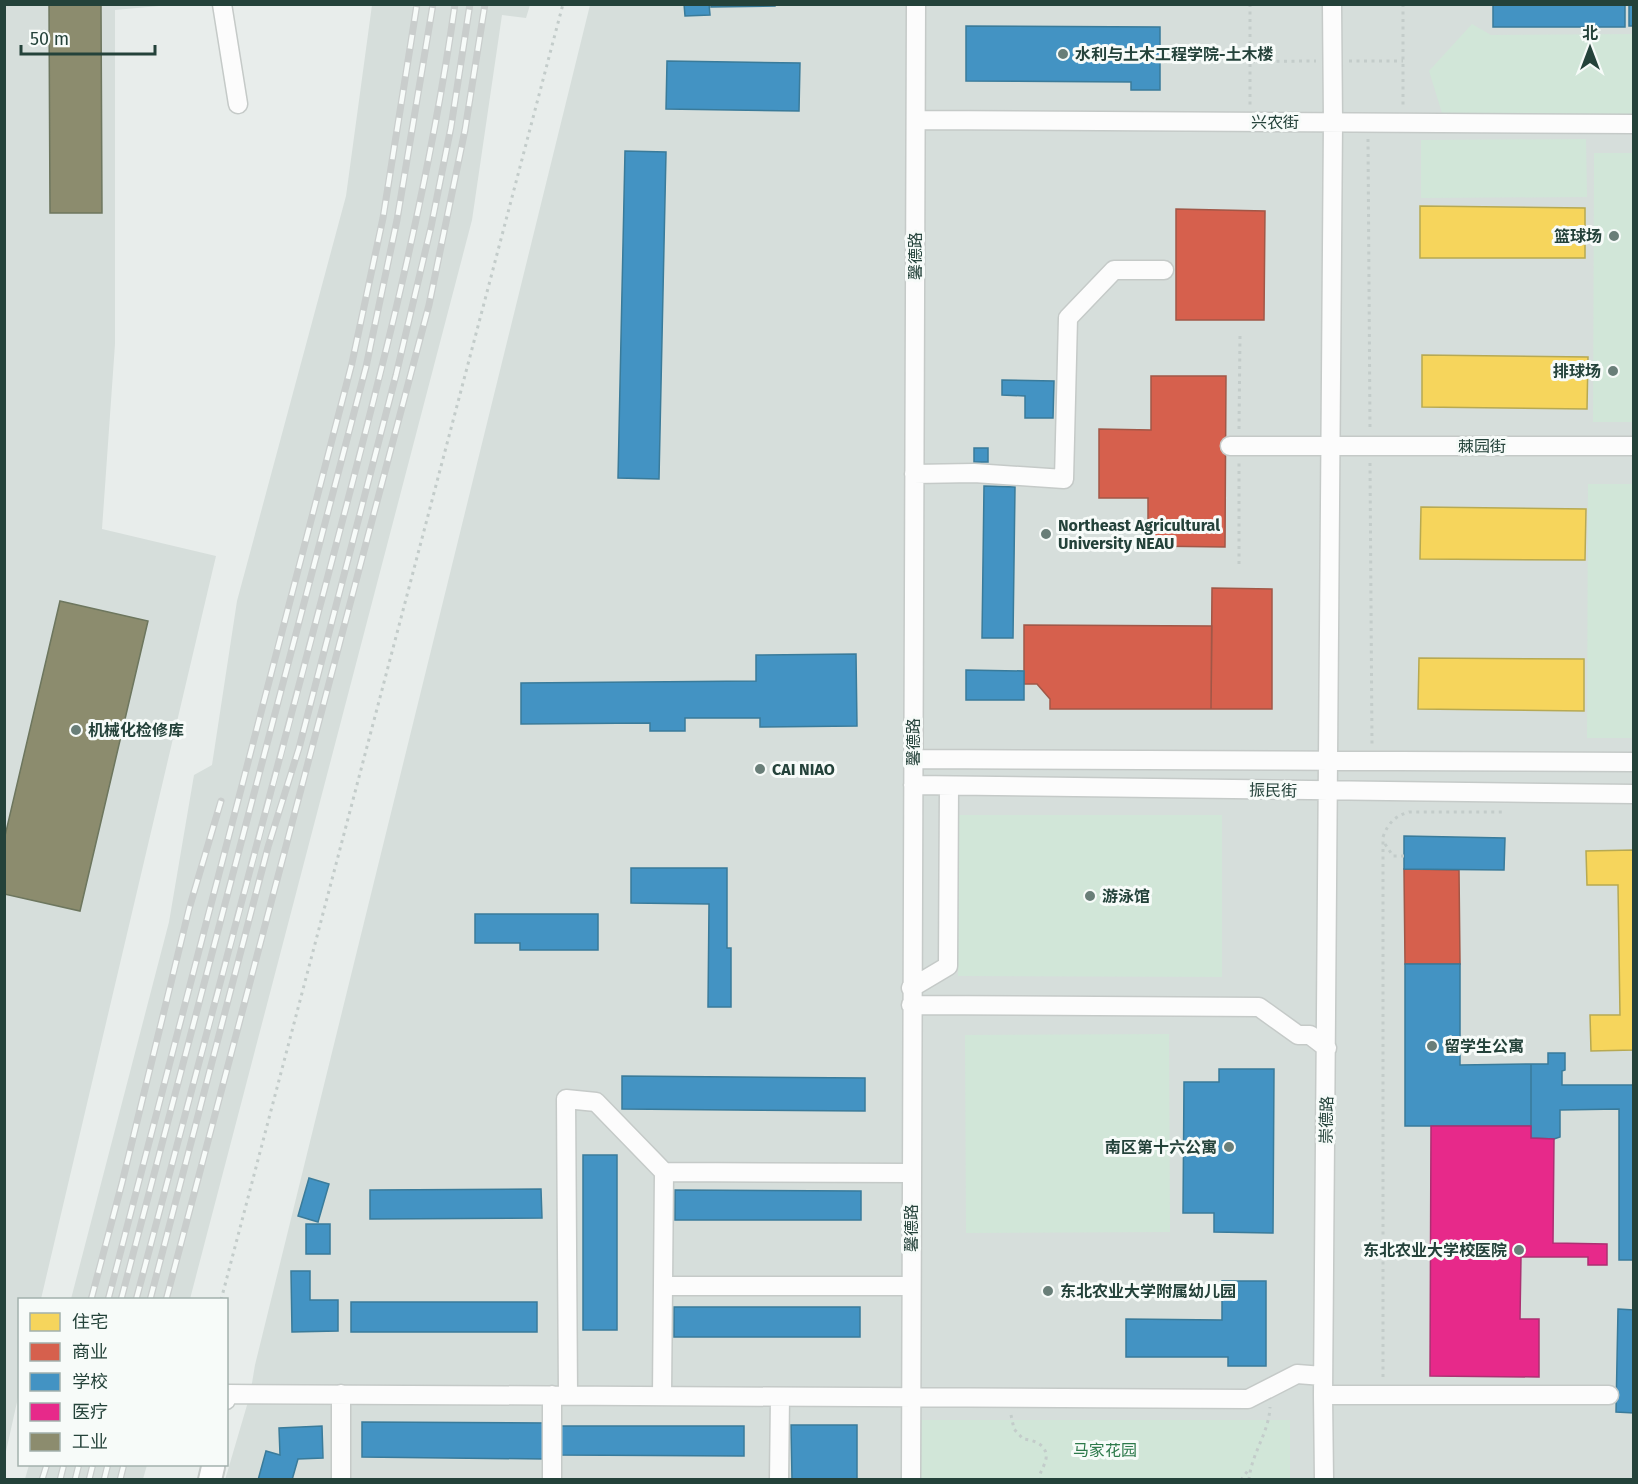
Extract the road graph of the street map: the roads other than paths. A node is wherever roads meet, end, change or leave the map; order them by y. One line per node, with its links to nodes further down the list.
1 (222, 4): 4 (street)
2 (916, 4): 5 (street, 馨德路)
3 (1332, 4): 6 (street, 崇德路)
4 (238, 104)
5 (916, 120): 6 (street, 兴农街); 12 (street, 馨德路)
6 (1333, 122): 7 (street, 兴农街); 9 (street, 崇德路)
7 (1634, 124)
8 (1164, 270): 12 (street)
9 (1330, 445): 10 (street, 棘园街); 11 (street, 棘园街); 16 (street, 崇德路)
10 (1230, 446)
11 (1634, 446)
12 (914, 474): 13 (street, 馨德路)
13 (913, 759): 14 (street, 振民街); 19 (street, 馨德路)
14 (1069, 760): 15 (street, 振民街); 21 (street)
15 (1200, 760): 16 (street, 振民街); 22 (street)
16 (1328, 761): 17 (street, 振民街); 23 (street, 崇德路)
17 (1498, 762): 18 (street, 振民街); 24 (street)
18 (1627, 762): 25 (street)
19 (913, 785): 20 (street, 振民街); 26 (street, 馨德路)
20 (949, 786): 21 (street, 振民街); 26 (street)
21 (1069, 787): 22 (street, 振民街)
22 (1200, 789): 23 (street, 振民街)
23 (1328, 790): 24 (street, 振民街); 27 (street, 崇德路)
24 (1497, 792): 25 (street, 振民街)
25 (1627, 793)
26 (911, 996): 27 (street); 29 (street, 馨德路)
27 (1327, 1048): 32 (street, 崇德路)
28 (664, 1172): 29 (street); 30 (street); 35 (street)
29 (911, 1173): 31 (street, 馨德路)
30 (663, 1286): 31 (street); 38 (street)
31 (911, 1286): 40 (street, 馨德路)
32 (1323, 1376): 36 (street, 崇德路); 40 (street)
33 (228, 1394): 34 (street)
34 (341, 1394): 35 (street); 41 (street)
35 (560, 1395): 38 (street); 42 (street)
36 (1323, 1395): 37 (street); 45 (street, 崇德路)
37 (1609, 1395)
38 (662, 1396): 39 (street)
39 (780, 1397): 40 (street); 43 (street)
40 (911, 1398): 44 (street, 馨德路)
41 (341, 1479)
42 (552, 1479)
43 (779, 1479)
44 (911, 1479)
45 (1324, 1479)

